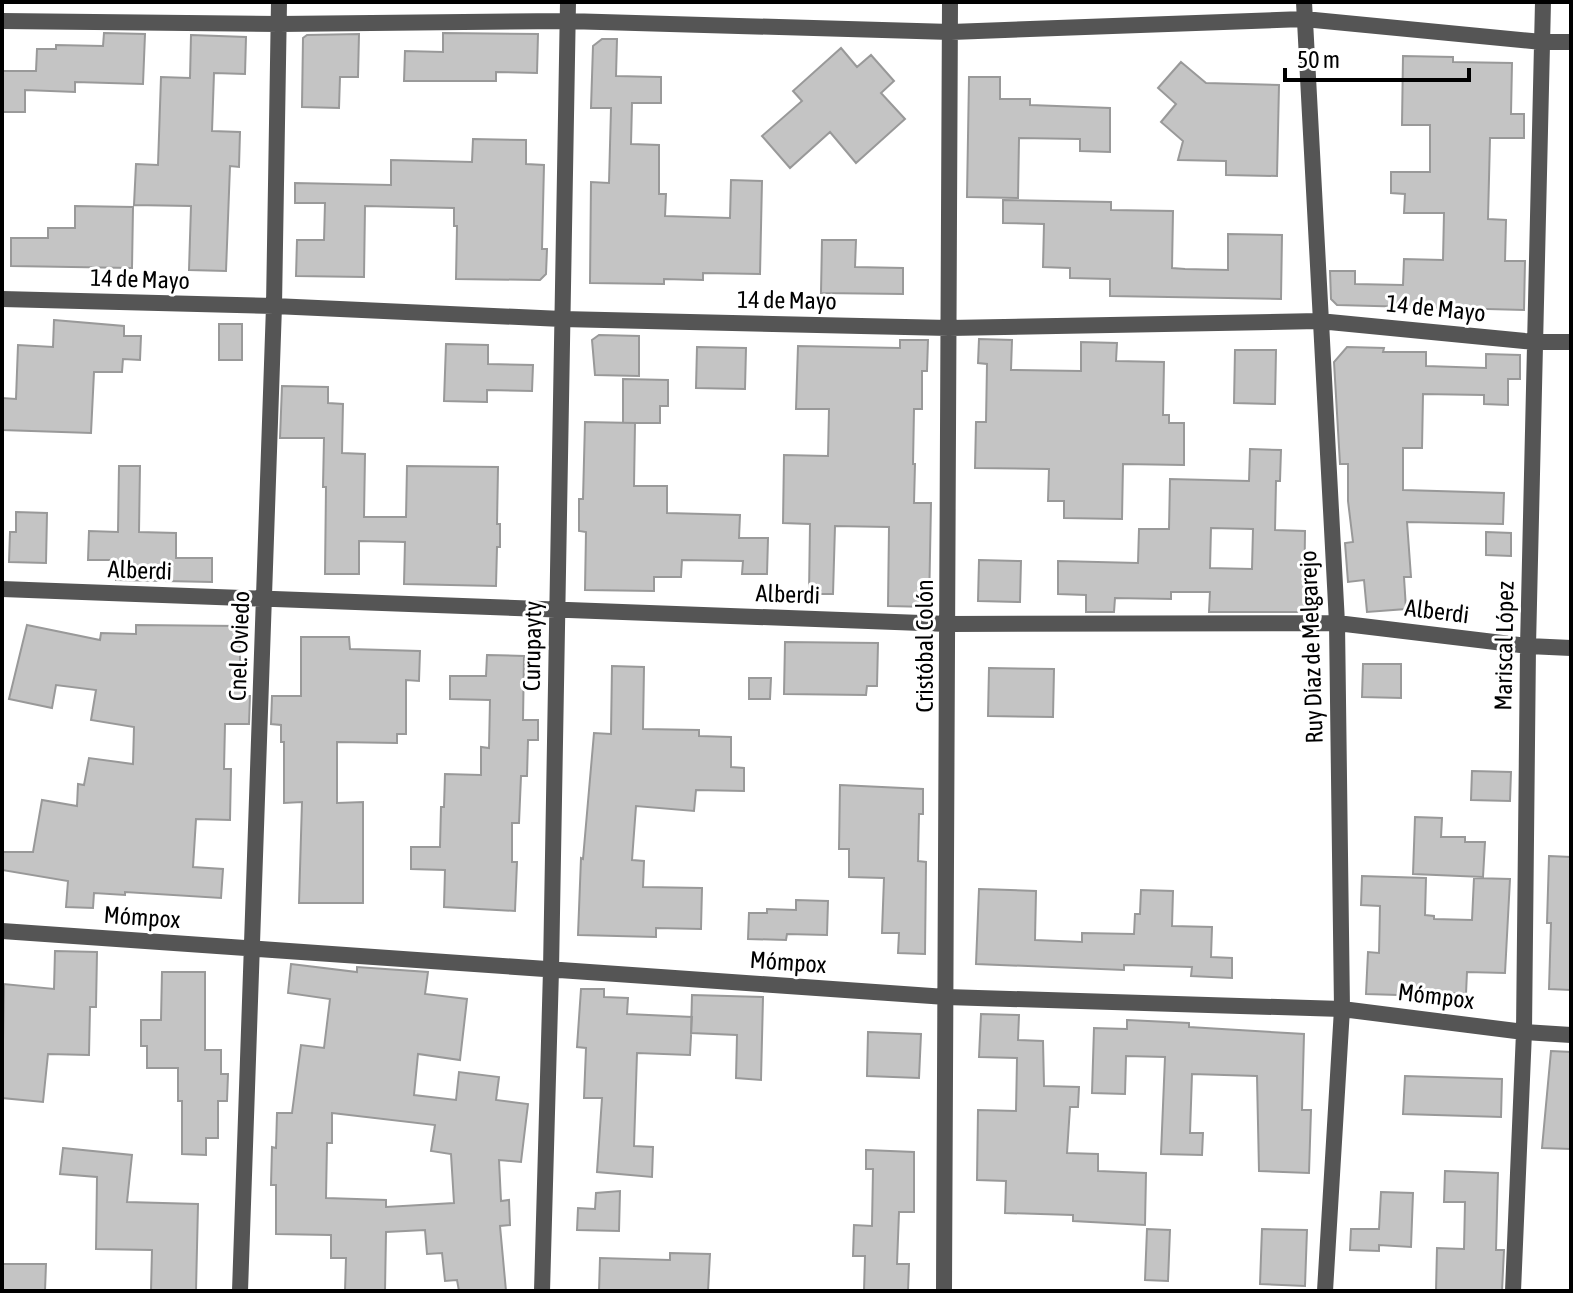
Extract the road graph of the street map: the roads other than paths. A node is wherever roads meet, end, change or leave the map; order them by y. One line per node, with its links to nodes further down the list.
1 (279, 2): 8 (street, Cnel. Oviedo)
2 (568, 2): 7 (street, Curupayty)
3 (950, 2): 9 (street, Cristóbal Colón)
4 (1543, 2): 10 (street, Mariscal López)
5 (1304, 10): 9 (street); 10 (street); 15 (street, Ruy Díaz de Melgarejo)
6 (2, 21): 8 (street)
7 (567, 21): 8 (street); 9 (street); 14 (street, Curupayty)
8 (279, 24): 13 (street, Cnel. Oviedo)
9 (951, 32): 16 (street, Cristóbal Colón)
10 (1542, 42): 11 (street); 17 (street, Mariscal López)
11 (1571, 42)
12 (2, 299): 13 (street, 14 de Mayo)
13 (274, 306): 14 (street, 14 de Mayo); 20 (street, Cnel. Oviedo)
14 (562, 319): 16 (street, 14 de Mayo); 21 (street, Curupayty)
15 (1319, 321): 16 (street, 14 de Mayo); 17 (street, 14 de Mayo); 22 (street, Ruy Díaz de Melgarejo)
16 (949, 328): 23 (street, Cristóbal Colón)
17 (1535, 342): 18 (street, 14 de Mayo); 24 (street, Mariscal López)
18 (1571, 342)
19 (2, 589): 20 (street, Alberdi)
20 (265, 599): 21 (street, Alberdi); 27 (street, Cnel. Oviedo)
21 (556, 610): 23 (street, Alberdi); 28 (street, Curupayty)
22 (1337, 623): 23 (street, Alberdi); 24 (street, Alberdi); 30 (street, Ruy Díaz de Melgarejo)
23 (948, 624): 29 (street, Cristóbal Colón)
24 (1528, 646): 25 (street, Alberdi); 31 (street, Mariscal López)
25 (1571, 648)
26 (2, 931): 27 (street, Mómpox)
27 (252, 950): 28 (street, Mómpox); 33 (street, Cnel. Oviedo)
28 (551, 970): 29 (street, Mómpox); 34 (street, Curupayty)
29 (946, 997): 30 (street, Mómpox); 35 (street, Cristóbal Colón)
30 (1342, 1009): 31 (street, Mómpox); 36 (street, Ruy Díaz de Melgarejo)
31 (1524, 1032): 32 (street, Mómpox); 37 (street, Mariscal López)
32 (1571, 1035)
33 (240, 1291)
34 (542, 1291)
35 (944, 1291)
36 (1325, 1291)
37 (1513, 1291)

